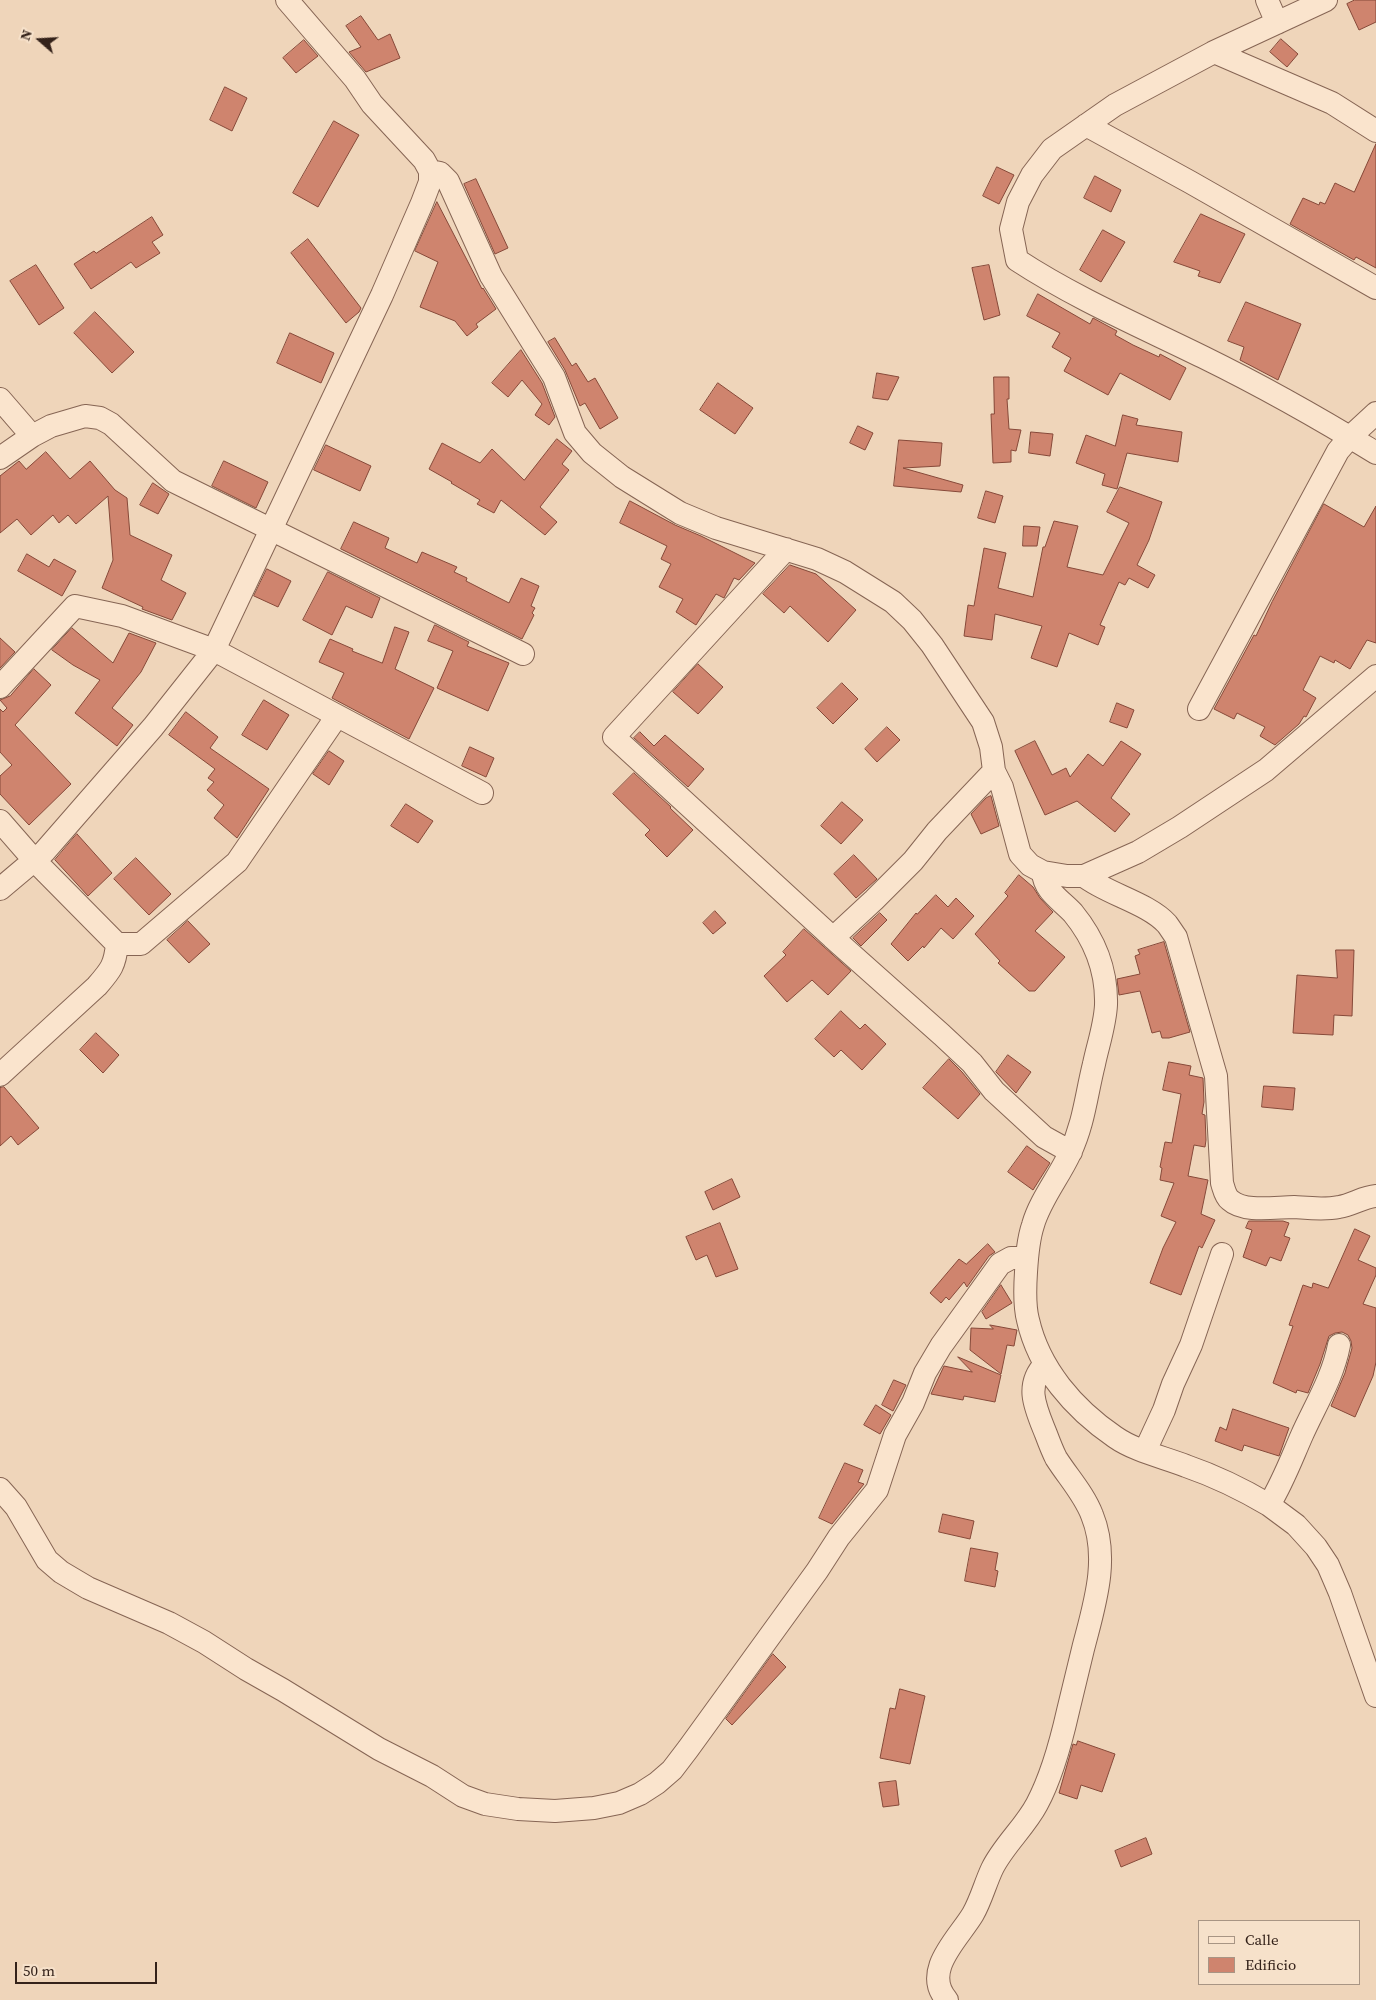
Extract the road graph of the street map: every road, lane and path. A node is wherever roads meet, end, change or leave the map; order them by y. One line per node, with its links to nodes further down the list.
1 (287, 0): 8 (street)
2 (1267, 0): 4 (street)
3 (1326, 0): 4 (street)
4 (1277, 23): 5 (street)
5 (1214, 52): 6 (street); 7 (street)
6 (1086, 125): 9 (street); 13 (street)
7 (1376, 131)
8 (430, 171): 16 (street); 17 (street)
9 (1376, 288)
10 (0, 399): 12 (street)
11 (1376, 413): 13 (street)
12 (32, 436): 15 (street); 16 (street)
13 (1350, 437): 14 (street); 22 (street)
14 (1376, 453)
15 (0, 458)
16 (272, 529): 18 (street); 19 (street)
17 (786, 550): 24 (street); 31 (street)
18 (214, 650): 21 (street); 23 (street); 27 (street)
19 (523, 654)
20 (1376, 676): 29 (street)
21 (0, 687)
22 (1199, 709)
23 (336, 716): 25 (street); 32 (street)
24 (994, 771): 28 (street); 31 (street)
25 (482, 793)
26 (0, 821): 27 (street)
27 (34, 860): 30 (street); 32 (street)
28 (1043, 872): 29 (street); 34 (street)
29 (1084, 876): 35 (street)
30 (0, 889)
31 (832, 938): 34 (street)
32 (116, 944): 33 (street)
33 (0, 1075)
34 (1070, 1152): 37 (street)
35 (1376, 1196)
36 (1222, 1254): 40 (street)
37 (1026, 1258): 39 (street); 41 (street)
38 (1339, 1345): 42 (street)
39 (1045, 1364): 40 (street); 44 (street)
40 (1144, 1451): 42 (street)
41 (0, 1488)
42 (1269, 1506): 43 (street)
43 (1376, 1696)
44 (947, 2000)

